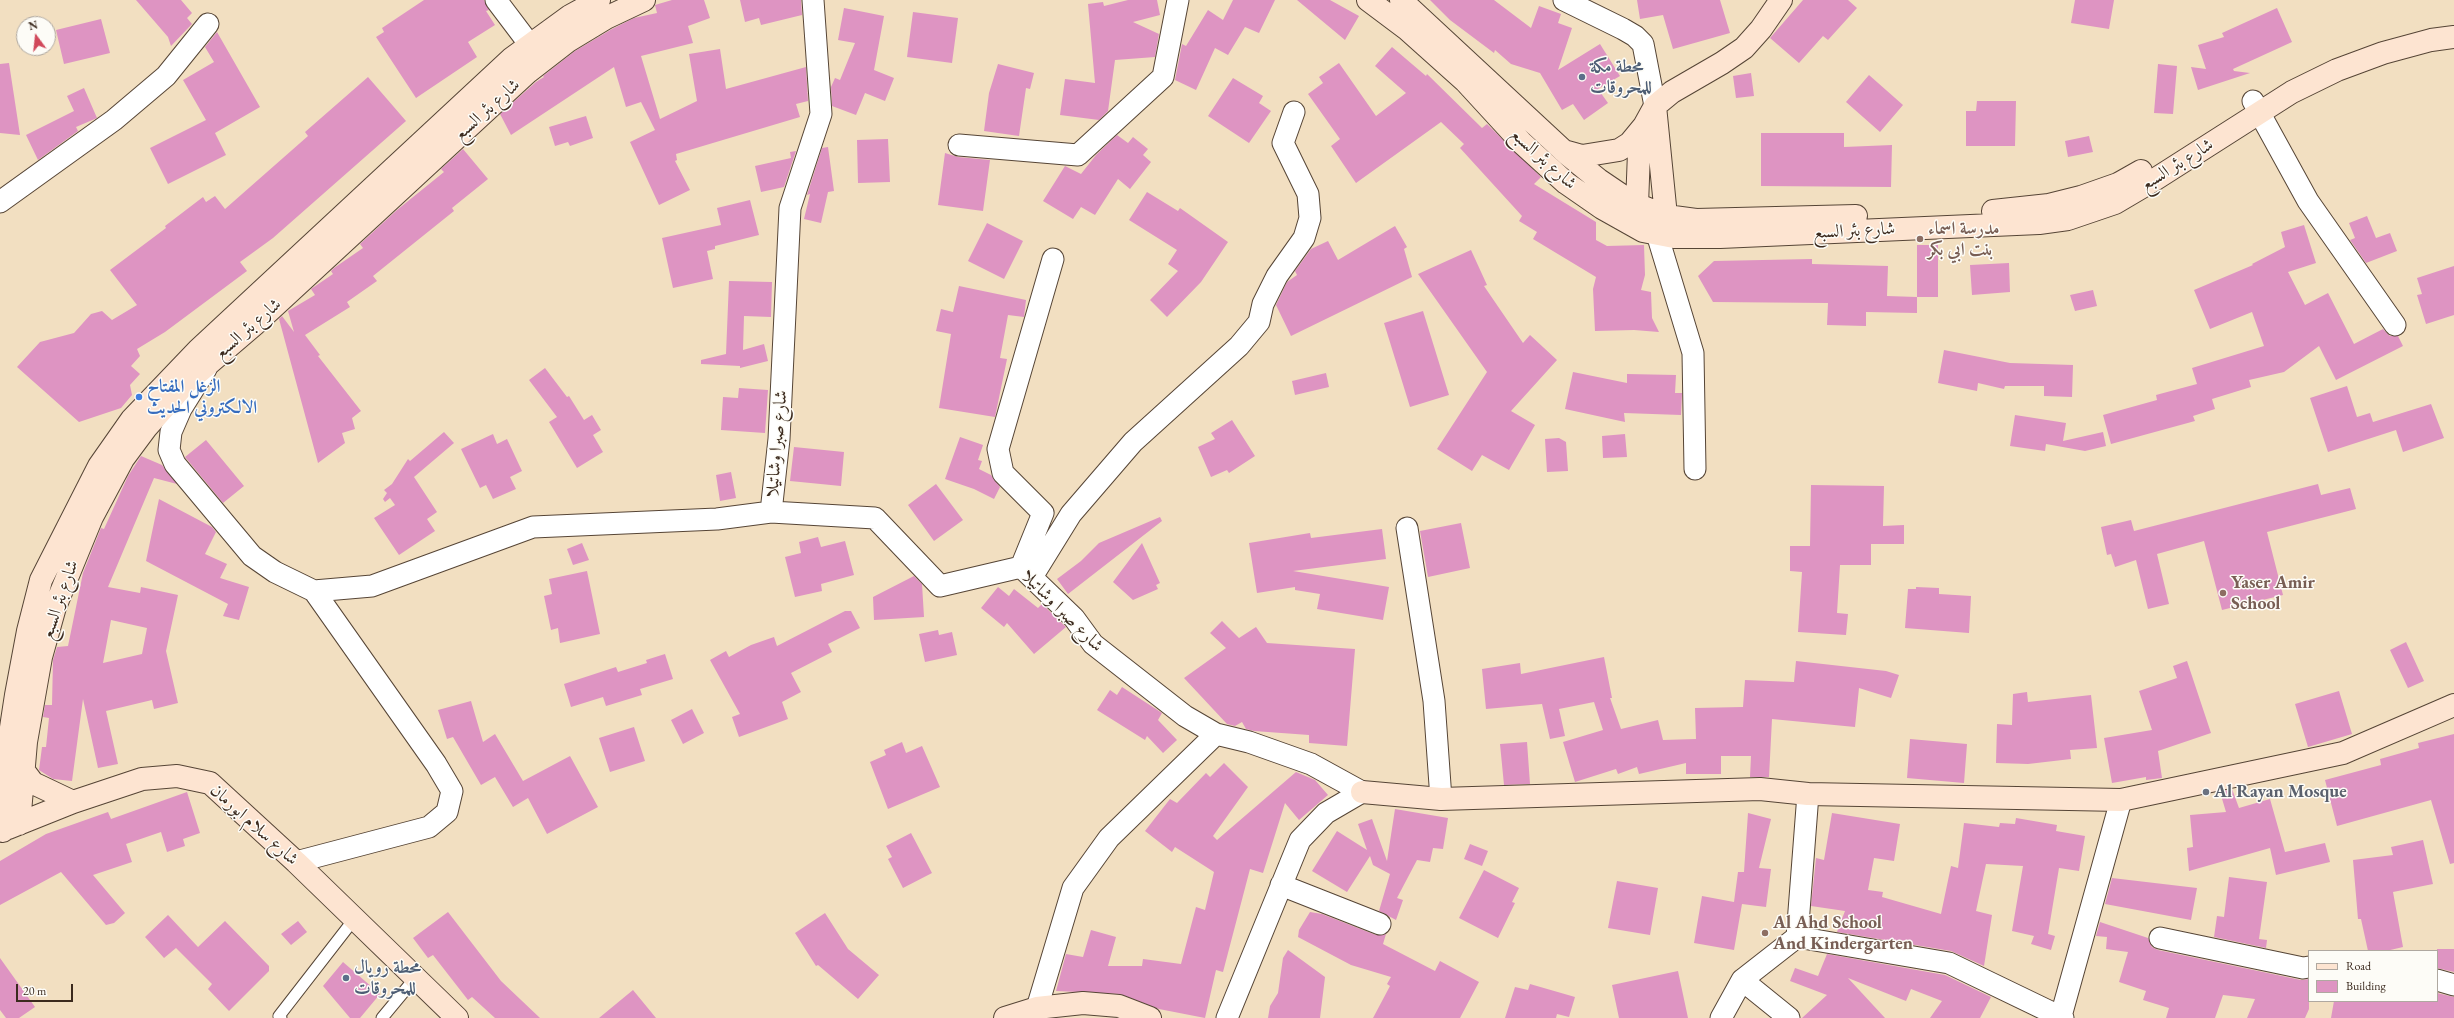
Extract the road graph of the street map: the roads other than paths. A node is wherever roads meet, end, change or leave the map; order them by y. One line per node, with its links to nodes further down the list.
1 (496, 0): 13 (street)
2 (599, 0): 13 (street, شارع بئر السبع)
3 (644, 0): 25 (street, شارع بئر السبع)
4 (813, 0): 27 (street, شارع صبرا وشاتيلا)
5 (1178, 0): 18 (street)
6 (1368, 0): 22 (street, شارع بئر السبع)
7 (1401, 0): 19 (street, شارع بئر السبع)
8 (1564, 0): 14 (street)
9 (1781, 0): 14 (street)
10 (208, 24): 20 (street)
11 (2454, 26): 15 (street, شارع بئر السبع)
12 (2454, 37): 15 (street, شارع بئر السبع)
13 (530, 45): 32 (street, شارع بئر السبع)
14 (1654, 106): 17 (street); 22 (street)
15 (2256, 107): 22 (street, شارع بئر السبع); 24 (street)
16 (1294, 112): 29 (street)
17 (1644, 126): 19 (street); 21 (street)
18 (959, 146)
19 (1564, 151): 21 (street, شارع بئر السبع)
20 (0, 202)
21 (1637, 205): 22 (street, شارع بئر السبع)
22 (1661, 225): 26 (street)
23 (1053, 259): 29 (street)
24 (2395, 325)
25 (210, 362): 30 (street); 35 (street, شارع بئر السبع)
26 (1695, 469)
27 (771, 512): 29 (street, شارع صبرا وشاتيلا); 30 (street)
28 (1406, 528): 38 (street)
29 (1026, 572): 33 (street, شارع صبرا وشاتيلا)
30 (314, 591): 42 (street)
31 (2454, 705): 39 (street)
32 (10, 734): 34 (street); 41 (street, شارع بئر السبع)
33 (1216, 734): 36 (street, شارع صبرا وشاتيلا); 53 (street)
34 (0, 757)
35 (24, 771): 40 (street); 41 (street, شارع بئر السبع)
36 (1362, 792): 38 (street); 43 (street)
37 (1808, 794): 38 (street); 39 (street); 46 (street)
38 (1441, 799)
39 (2121, 800): 54 (street)
40 (73, 802): 41 (street, شارع سلام ابورمان); 42 (street, شارع سلام ابورمان)
41 (7, 829)
42 (296, 862): 44 (street, شارع سلام ابورمان)
43 (1281, 885): 45 (street); 60 (street)
44 (355, 918): 49 (street, شارع سلام ابورمان); 55 (lane)
45 (1380, 924)
46 (1797, 937): 50 (street); 54 (street)
47 (2160, 938): 48 (street)
48 (2308, 967)
49 (416, 977): 56 (lane); 57 (street, شارع سلام ابورمان)
50 (1742, 980): 61 (street); 62 (street)
51 (2438, 980): 52 (street)
52 (2454, 985)
53 (1037, 1008): 58 (street); 59 (street)
54 (2062, 1017)
55 (281, 1018)
56 (382, 1018)
57 (457, 1018)
58 (1005, 1018)
59 (1150, 1018)
60 (1227, 1018)
61 (1721, 1018)
62 (1789, 1018)

